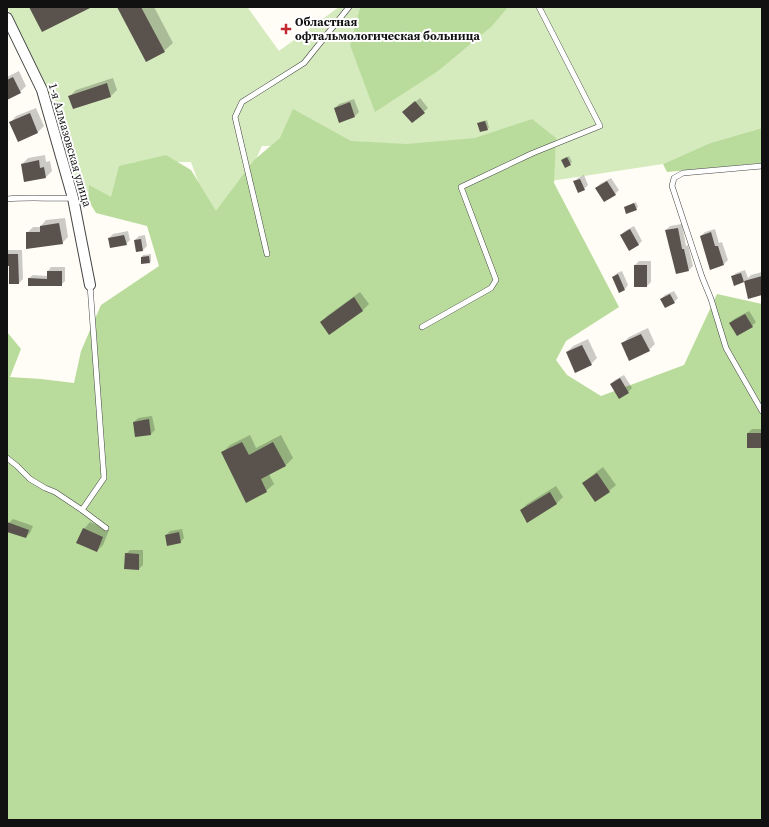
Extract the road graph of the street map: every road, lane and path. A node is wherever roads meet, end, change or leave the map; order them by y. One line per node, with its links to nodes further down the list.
1 (349, 7): 7 (lane)
2 (539, 7): 9 (lane)
3 (7, 18): 5 (street, 1-я Алмазовская улица)
4 (762, 166): 10 (lane)
5 (73, 198): 6 (lane); 8 (street, 1-я Алмазовская улица)
6 (7, 199)
7 (267, 254)
8 (90, 284): 12 (lane)
9 (422, 327)
10 (762, 412)
11 (7, 458): 12 (lane)
12 (82, 510): 13 (lane)
13 (106, 528)

